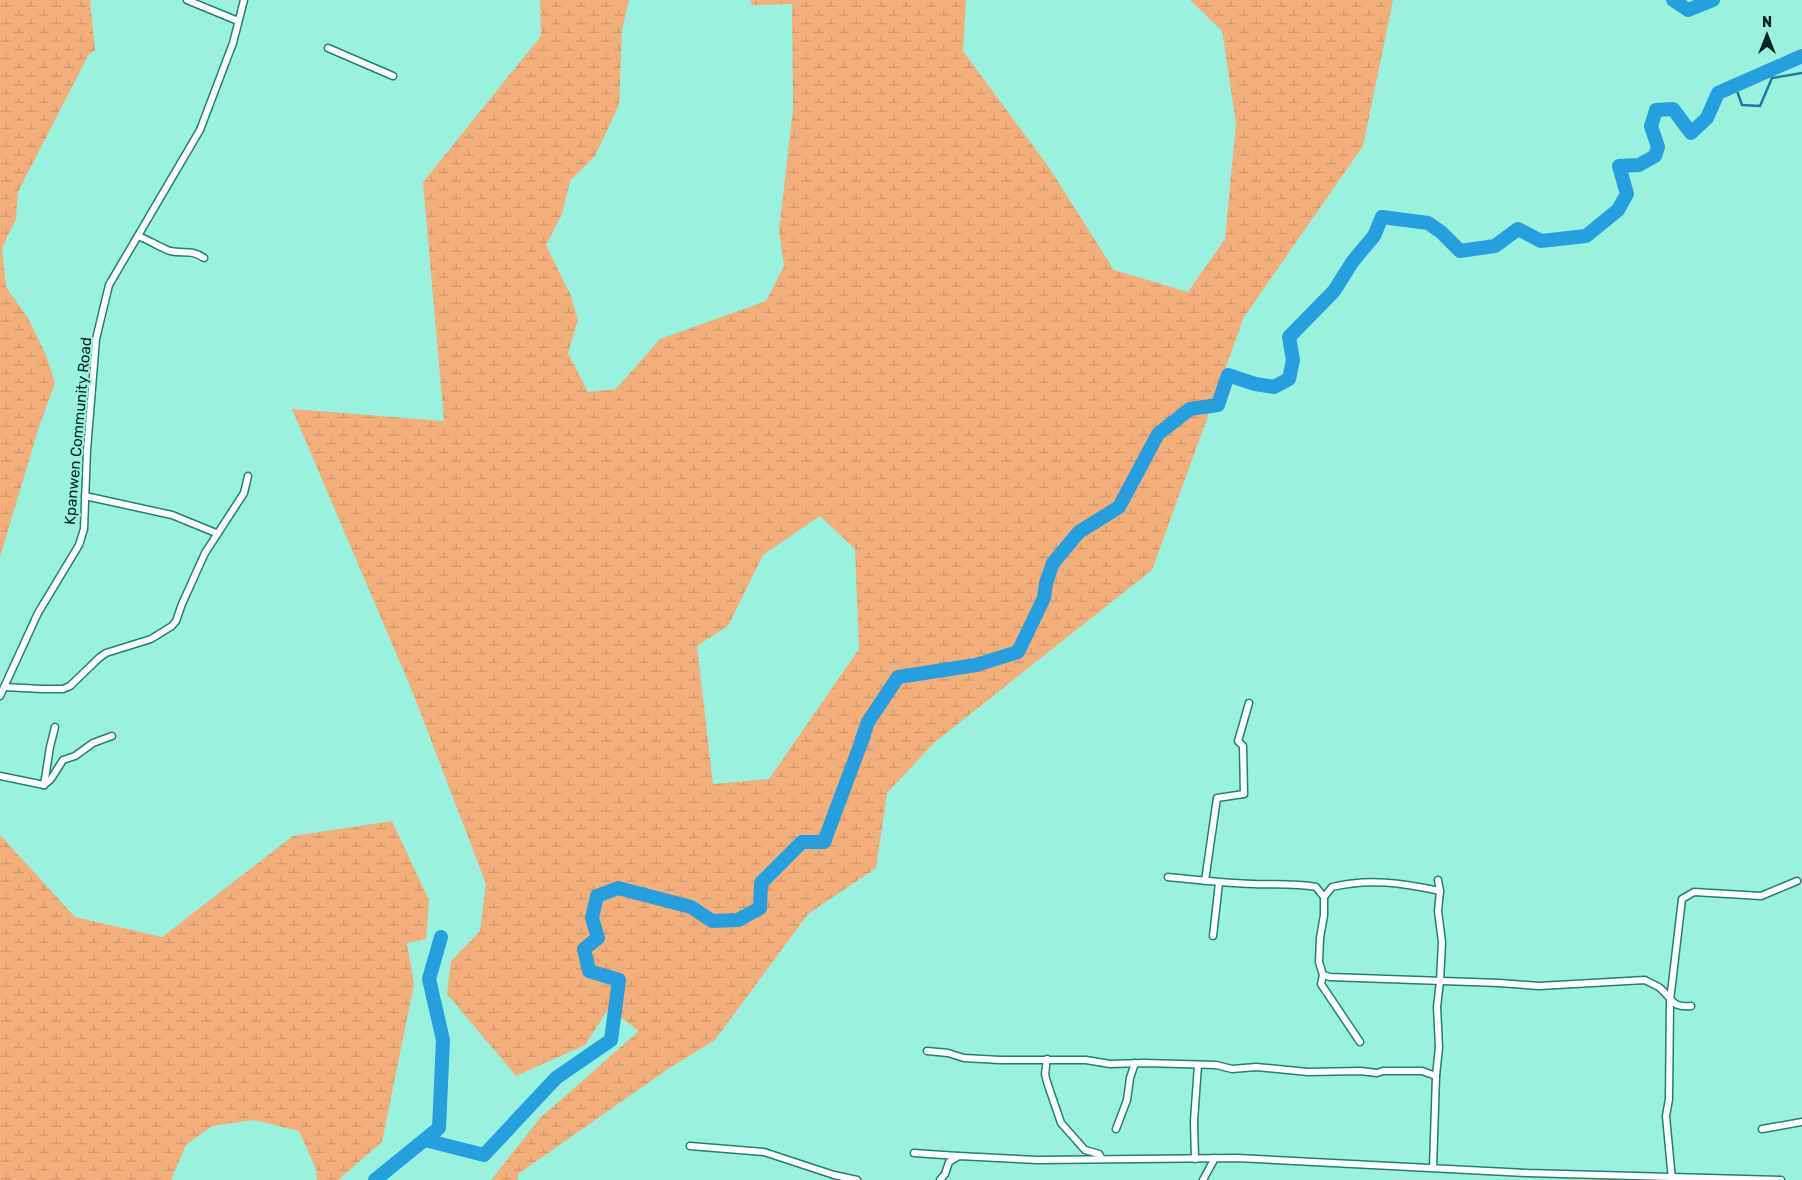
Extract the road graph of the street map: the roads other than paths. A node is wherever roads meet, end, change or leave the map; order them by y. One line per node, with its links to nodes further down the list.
1 (187, 0): 3 (street)
2 (244, 0): 3 (street, Kpanwen Community Road)
3 (238, 21): 6 (street, Kpanwen Community Road)
4 (328, 48): 5 (street)
5 (393, 76)
6 (138, 236): 7 (street); 9 (street, Kpanwen Community Road)
7 (204, 258)
8 (248, 476): 10 (street)
9 (85, 496): 10 (street); 11 (street, Kpanwen Community Road)
10 (216, 533): 11 (street)
11 (4, 688): 12 (street, Kpanwen Community Road)
12 (0, 696)
13 (1249, 704): 20 (street)
14 (55, 727): 17 (street)
15 (112, 736): 17 (street)
16 (0, 776): 17 (street)
17 (44, 785)
18 (1168, 876): 20 (street)
19 (1438, 880): 23 (street)
20 (1205, 881): 22 (street)
21 (1797, 881): 28 (street)
22 (1219, 883): 24 (street); 25 (street)
23 (1440, 891): 24 (street); 27 (street)
24 (1324, 897): 26 (street)
25 (1213, 936)
26 (1323, 975): 27 (street); 30 (street)
27 (1440, 981): 28 (street); 35 (street)
28 (1670, 1001): 29 (street); 48 (street)
29 (1691, 1006)
30 (1360, 1042)
31 (927, 1051): 32 (street)
32 (1047, 1059): 33 (street); 44 (street)
33 (1135, 1063): 34 (street); 37 (street)
34 (1198, 1065): 35 (street); 42 (street)
35 (1436, 1076): 45 (street)
36 (1802, 1122): 38 (street)
37 (1116, 1129)
38 (1762, 1129)
39 (690, 1146): 49 (street)
40 (914, 1153): 41 (street)
41 (959, 1156): 44 (street); 50 (street)
42 (1195, 1158): 43 (street); 44 (street)
43 (1215, 1158): 45 (street); 51 (street)
44 (1102, 1160)
45 (1433, 1168): 46 (street)
46 (1476, 1171): 47 (street); 52 (street)
47 (1527, 1173): 48 (street); 53 (street)
48 (1671, 1179): 54 (street)
49 (857, 1180)
50 (940, 1180)
51 (1203, 1180)
52 (1475, 1180)
53 (1521, 1180)
54 (1781, 1180)

